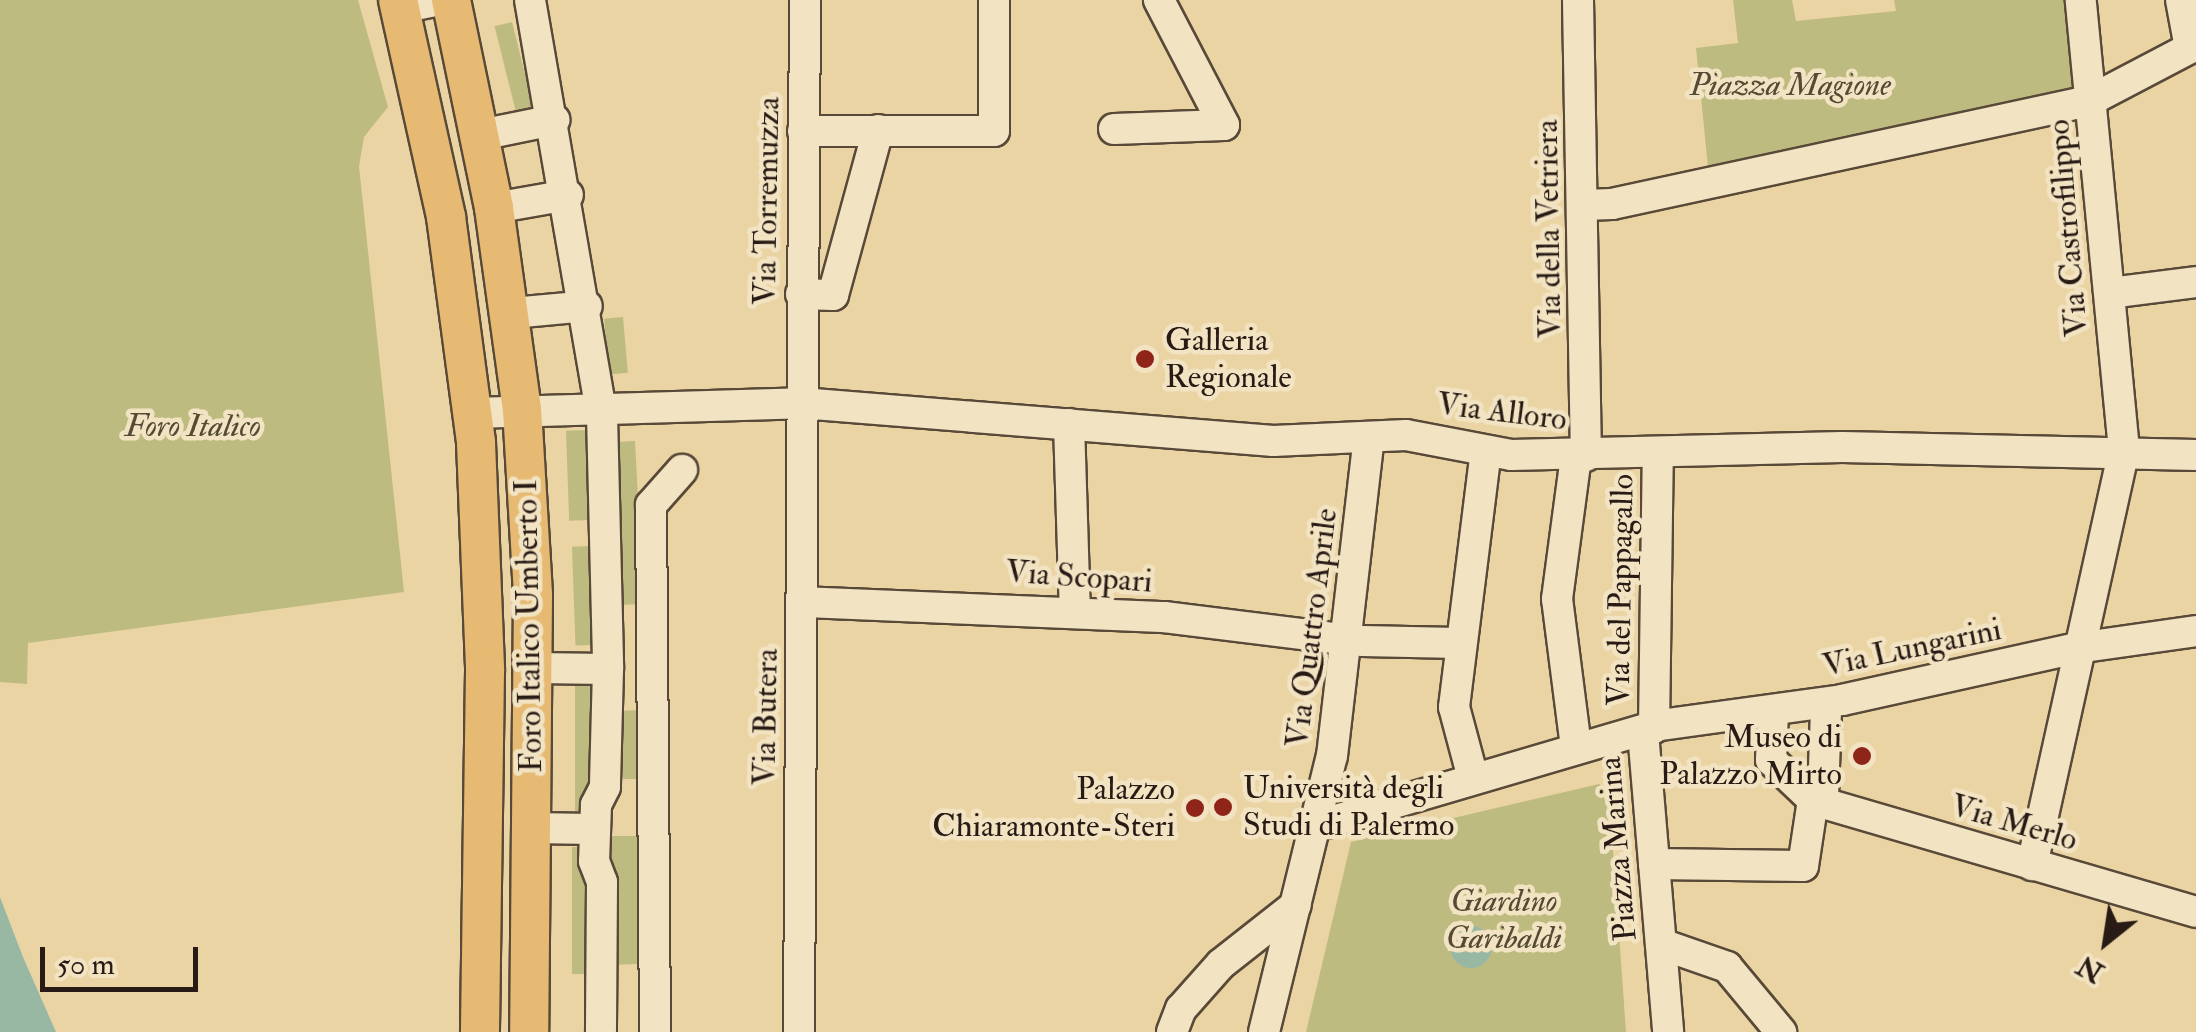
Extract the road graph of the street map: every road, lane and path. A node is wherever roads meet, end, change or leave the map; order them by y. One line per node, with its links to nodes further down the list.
1 (440, 0): 10 (street, Foro Italico Umberto I)
2 (451, 0): 16 (main road, Foro Italico Umberto I)
3 (530, 0): 12 (street)
4 (805, 0): 14 (street, Via Torremuzza)
5 (994, 0): 15 (street)
6 (1159, 0): 13 (street)
7 (1578, 0): 18 (street, Via della Vetriera)
8 (2080, 0): 11 (street, Via Castrofilippo)
9 (2180, 0): 11 (street)
10 (399, 4): 28 (main road, Foro Italico Umberto I)
11 (2092, 100): 18 (street); 21 (street, Via Castrofilippo)
12 (554, 120): 16 (street); 17 (street)
13 (1114, 129)
14 (803, 130): 15 (street); 22 (street, Via Torremuzza)
15 (878, 130): 22 (street)
16 (480, 135): 19 (main road, Foro Italico Umberto I)
17 (568, 194): 19 (street); 23 (street)
18 (1583, 205): 35 (street, Via della Vetriera)
19 (494, 208): 24 (main road, Foro Italico Umberto I)
20 (2196, 282): 21 (street)
21 (2110, 293): 31 (street, Via Castrofilippo)
22 (801, 294): 25 (street, Via Torremuzza)
23 (587, 306): 24 (street); 26 (street)
24 (512, 313): 27 (main road, Foro Italico Umberto I)
25 (801, 403): 26 (street, Via Alloro); 29 (street, Via Alloro); 37 (street, Via Butera)
26 (601, 406): 27 (street, Via Alloro); 44 (street)
27 (522, 409): 28 (street); 43 (main road, Foro Italico Umberto I)
28 (473, 413): 54 (main road, Foro Italico Umberto I)
29 (1069, 424): 30 (street, Via Alloro); 38 (street)
30 (1370, 438): 32 (street, Via Alloro); 40 (street, Via Quattro Aprile)
31 (2124, 450): 33 (street, Via Alloro); 34 (street, Via Alloro); 42 (street, Via Castrofilippo)
32 (1486, 451): 35 (street, Via Alloro); 41 (street)
33 (1658, 453): 35 (street, Via Alloro); 47 (street, Via del Pappagallo)
34 (2196, 455)
35 (1581, 457): 48 (street, Via della Vetriera)
36 (682, 470): 64 (street)
37 (803, 602): 38 (street, Via Scopari); 65 (street, Via Butera)
38 (1075, 613): 40 (street, Via Scopari)
39 (2196, 631): 42 (street, Via Lungarini)
40 (1355, 640): 41 (street, Via Scopari); 51 (street, Via Quattro Aprile)
41 (1458, 643): 49 (street)
42 (2077, 648): 45 (street, Via Lungarini); 56 (street, Via Castrofilippo)
43 (534, 668): 44 (street); 53 (main road, Foro Italico Umberto I)
44 (608, 670): 52 (street)
45 (1773, 712): 47 (street, Via Lungarini); 50 (street)
46 (1832, 729): 50 (street)
47 (1649, 730): 48 (street, Piazza Marina); 55 (street, Piazza Marina)
48 (1583, 745): 49 (street, Piazza Marina)
49 (1473, 778): 51 (street, Piazza Marina)
50 (1818, 798): 55 (street); 56 (street, Via Merlo)
51 (1316, 826): 57 (street)
52 (594, 829): 53 (street); 63 (street)
53 (531, 836): 54 (street); 62 (main road, Foro Italico Umberto I)
54 (482, 843): 61 (main road, Foro Italico Umberto I)
55 (1654, 864): 59 (street, Piazza Marina)
56 (2032, 864): 58 (street, Via Merlo)
57 (1296, 904): 60 (street); 66 (street)
58 (2196, 912)
59 (1661, 944): 67 (street, Piazza Marina); 68 (street)
60 (1177, 1020)
61 (480, 1032)
62 (529, 1032)
63 (601, 1032)
64 (655, 1032)
65 (800, 1032)
66 (1264, 1032)
67 (1668, 1032)
68 (1781, 1032)

